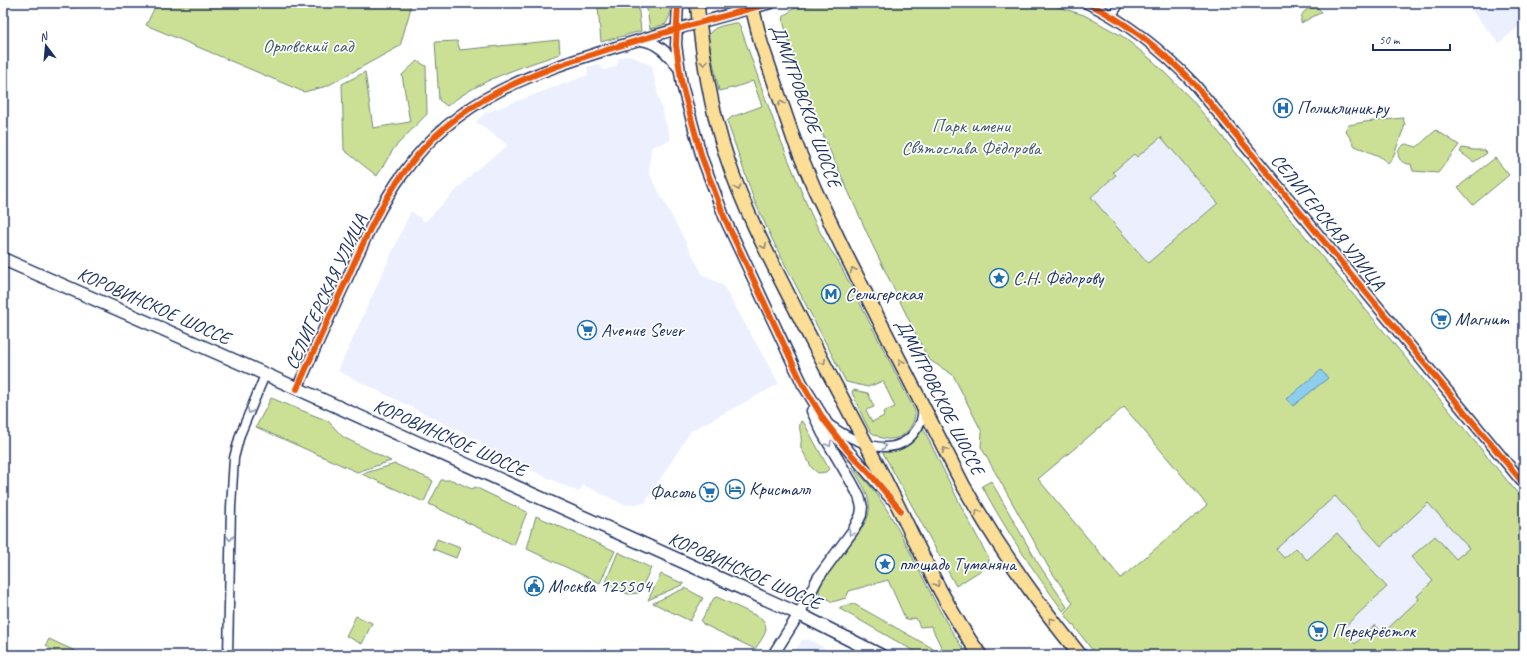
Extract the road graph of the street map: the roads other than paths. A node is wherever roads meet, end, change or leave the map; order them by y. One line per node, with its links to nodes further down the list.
1 (678, 3): 9 (street)
2 (697, 3): 8 (main road)
3 (771, 3): 6 (street, СЕЛИГЕРСКАЯ УЛИЦА)
4 (1087, 3): 7 (street, СЕЛИГЕРСКАЯ УЛИЦА)
5 (1120, 3): 7 (street)
6 (752, 6): 8 (street, СЕЛИГЕРСКАЯ УЛИЦА); 16 (main road, ДМИТРОВСКОЕ ШОССЕ, one-way to 6)
7 (1112, 15): 19 (street, СЕЛИГЕРСКАЯ УЛИЦА)
8 (699, 24): 9 (street, СЕЛИГЕРСКАЯ УЛИЦА); 18 (main road, one-way to 18)
9 (677, 30): 10 (street, СЕЛИГЕРСКАЯ УЛИЦА); 11 (street)
10 (639, 40): 11 (street); 15 (street, СЕЛИГЕРСКАЯ УЛИЦА)
11 (678, 68): 14 (street)
12 (3, 259): 13 (main road, КОРОВИНСКОЕ ШОССЕ)
13 (265, 375): 15 (main road, КОРОВИНСКОЕ ШОССЕ); 22 (street, one-way to 22)
14 (802, 383): 17 (street); 21 (street, one-way to 21)
15 (297, 389): 21 (main road, КОРОВИНСКОЕ ШОССЕ)
16 (918, 397): 18 (street, one-way to 16); 26 (main road, ДМИТРОВСКОЕ ШОССЕ, one-way to 16)
17 (824, 420): 18 (street); 20 (street)
18 (866, 445): 20 (main road)
19 (1524, 484)
20 (901, 511): 25 (main road, one-way to 25)
21 (799, 614): 23 (street); 24 (main road, КОРОВИНСКОЕ ШОССЕ)
22 (228, 655)
23 (773, 655)
24 (880, 655)
25 (980, 655)
26 (1080, 655)

